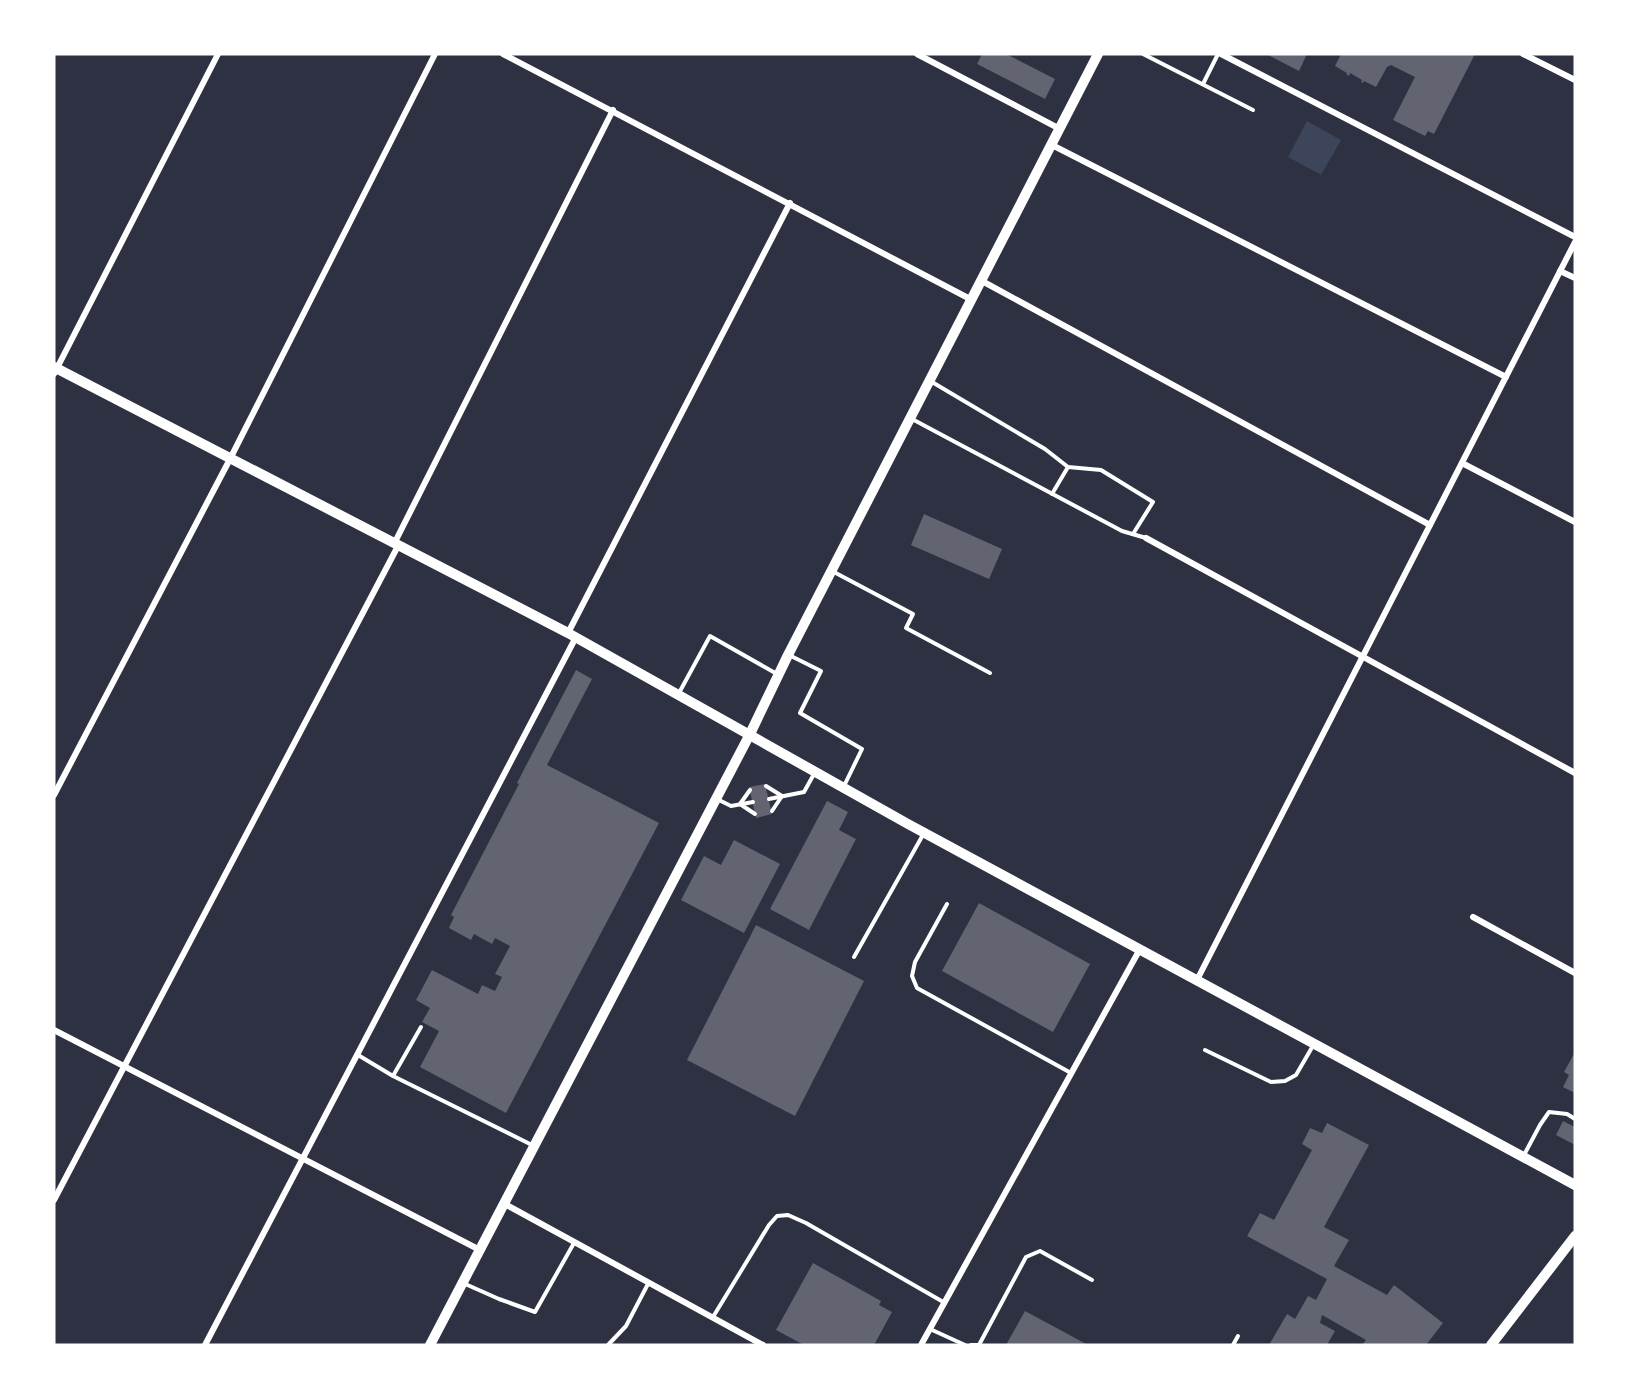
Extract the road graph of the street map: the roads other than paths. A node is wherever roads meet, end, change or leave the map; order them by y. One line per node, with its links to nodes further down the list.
1 (218, 54): 22 (street)
2 (435, 54): 26 (street)
3 (503, 54): 11 (street)
4 (917, 54): 13 (street)
5 (1098, 54): 13 (main road)
6 (1143, 54): 10 (lane)
7 (1220, 54): 10 (lane); 16 (street)
8 (1523, 54): 9 (street)
9 (1575, 80)
10 (1203, 84): 12 (lane)
11 (613, 110): 15 (street); 34 (street)
12 (1253, 110)
13 (1061, 129): 14 (main road)
14 (1052, 145): 20 (main road); 23 (street)
15 (790, 203): 21 (street); 36 (street)
16 (1575, 237)
17 (1575, 242): 18 (street)
18 (1560, 271): 19 (street); 23 (street)
19 (1575, 278)
20 (982, 281): 21 (main road); 31 (street)
21 (972, 300): 24 (main road)
22 (55, 370): 26 (main road)
23 (1506, 377): 27 (street)
24 (931, 381): 25 (main road); 28 (lane)
25 (911, 419): 29 (lane); 35 (main road)
26 (230, 459): 34 (main road); 48 (street)
27 (1462, 463): 30 (street); 31 (street)
28 (1068, 467): 29 (lane); 32 (lane)
29 (1052, 494): 32 (lane)
30 (1575, 522)
31 (1430, 525): 38 (street)
32 (1133, 534): 33 (lane)
33 (1146, 538): 38 (street)
34 (396, 545): 36 (main road); 68 (street)
35 (832, 571): 37 (main road); 39 (lane)
36 (572, 635): 41 (main road); 67 (street)
37 (788, 655): 40 (main road); 46 (lane)
38 (1362, 657): 44 (street); 62 (street)
39 (990, 673)
40 (778, 674): 41 (lane); 42 (main road)
41 (679, 694): 42 (main road)
42 (750, 734): 43 (main road); 50 (main road)
43 (816, 771): 46 (main road); 49 (lane)
44 (1575, 773)
45 (766, 786): 49 (lane)
46 (843, 787): 56 (main road)
47 (750, 790): 53 (lane)
48 (54, 795)
49 (782, 796): 51 (lane); 54 (lane)
50 (716, 798): 53 (lane); 72 (main road)
51 (769, 799)
52 (753, 802): 53 (lane)
53 (740, 804): 55 (lane)
54 (772, 811)
55 (755, 814)
56 (924, 832): 59 (main road); 60 (lane)
57 (947, 904): 69 (lane)
58 (1473, 917): 61 (street)
59 (1140, 949): 62 (main road); 69 (street)
60 (854, 957)
61 (1575, 973)
62 (1197, 980): 65 (main road)
63 (421, 1027): 70 (lane)
64 (54, 1030): 68 (street)
65 (1314, 1043): 66 (lane); 73 (main road)
66 (1204, 1050)
67 (356, 1054): 70 (lane); 74 (street)
68 (124, 1066): 74 (street); 76 (street)
69 (1071, 1073): 84 (street)
70 (393, 1076): 72 (lane)
71 (1575, 1119): 73 (lane)
72 (533, 1146): 77 (main road)
73 (1523, 1157): 75 (main road)
74 (302, 1158): 80 (street); 88 (street)
75 (1575, 1185)
76 (54, 1200)
77 (502, 1203): 79 (street); 80 (main road)
78 (1575, 1236): 96 (main road)
79 (574, 1242): 82 (lane); 83 (street)
80 (478, 1249): 82 (main road)
81 (1092, 1280): 94 (lane)
82 (461, 1282): 89 (main road)
83 (648, 1282): 85 (street); 90 (lane)
84 (945, 1303): 85 (lane); 86 (street)
85 (713, 1317): 91 (street)
86 (930, 1329): 92 (street); 93 (lane)
87 (1238, 1336): 95 (lane)
88 (205, 1345)
89 (430, 1345)
90 (608, 1345)
91 (763, 1345)
92 (921, 1345)
93 (965, 1345)
94 (971, 1345)
95 (1233, 1345)
96 (1491, 1345)

